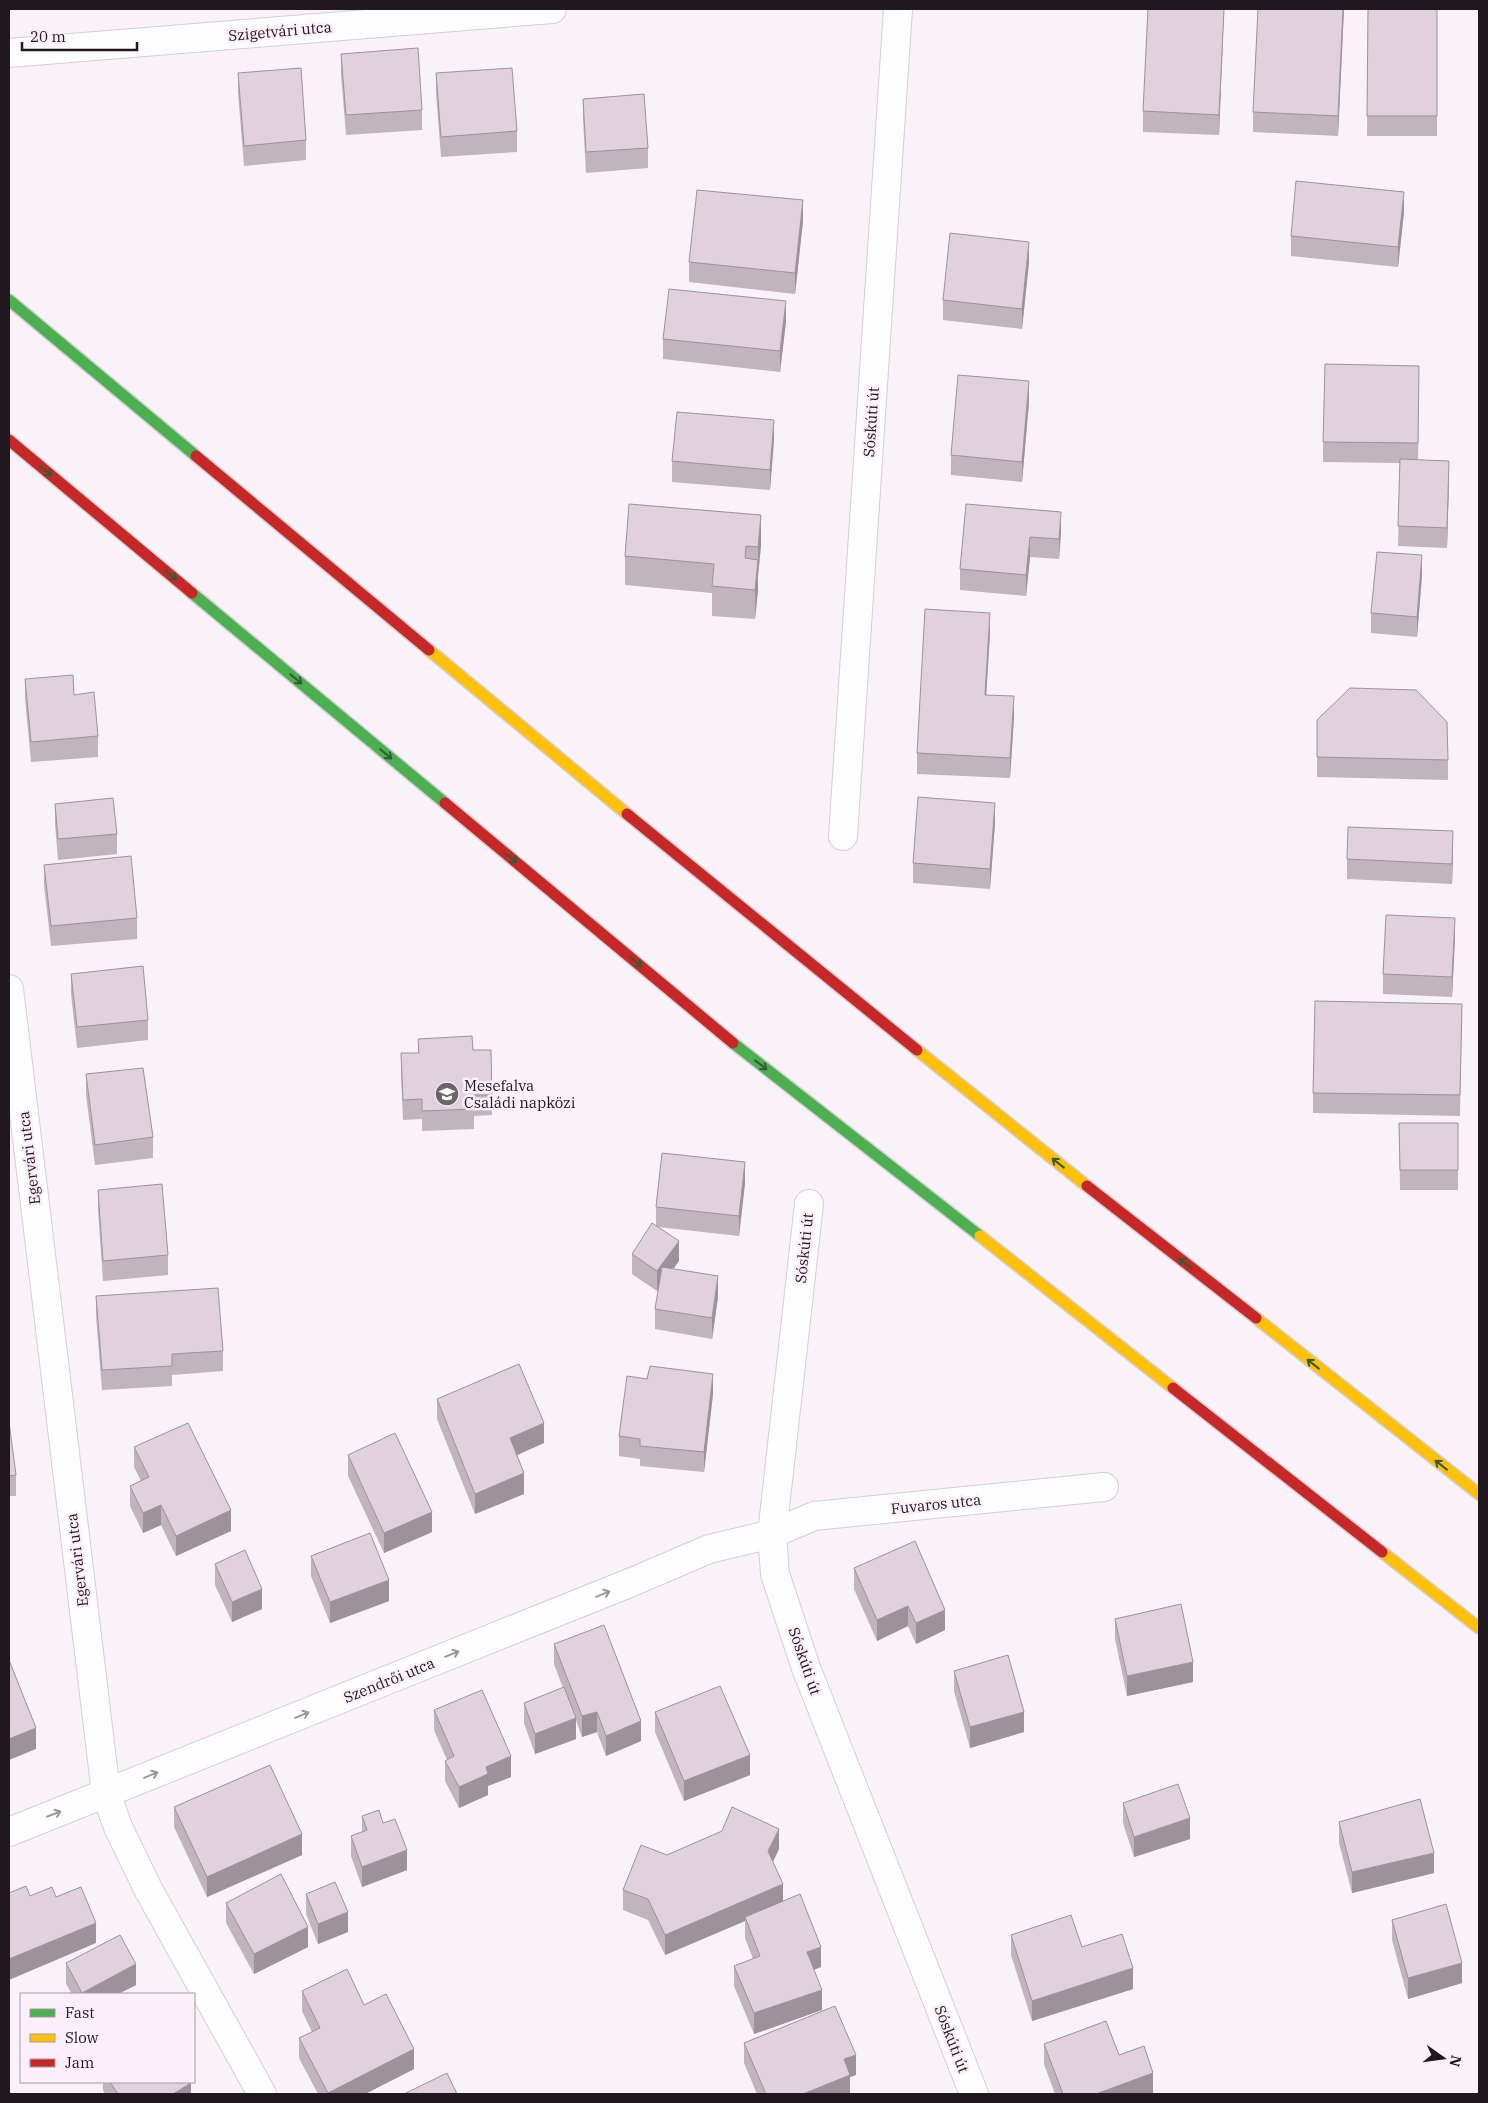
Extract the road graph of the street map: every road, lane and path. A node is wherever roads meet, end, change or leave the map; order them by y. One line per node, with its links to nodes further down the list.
1 (552, 9): 3 (street, Szigetvári utca)
2 (898, 9): 6 (street, Sóskúti út)
3 (9, 53)
4 (9, 300): 10 (highway, one-way to 4)
5 (9, 440): 12 (highway, one-way to 12)
6 (843, 836)
7 (9, 989): 13 (street, Egervári utca)
8 (809, 1204): 11 (street, Sóskúti út)
9 (1104, 1487): 11 (street, Fuvaros utca)
10 (1479, 1494)
11 (772, 1534): 13 (street, Szendrői utca, one-way to 11); 16 (street, Sóskúti út)
12 (1479, 1628)
13 (106, 1794): 14 (street, Szendrői utca, one-way to 13); 15 (street, Egervári utca)
14 (9, 1832)
15 (262, 2094)
16 (974, 2094)

